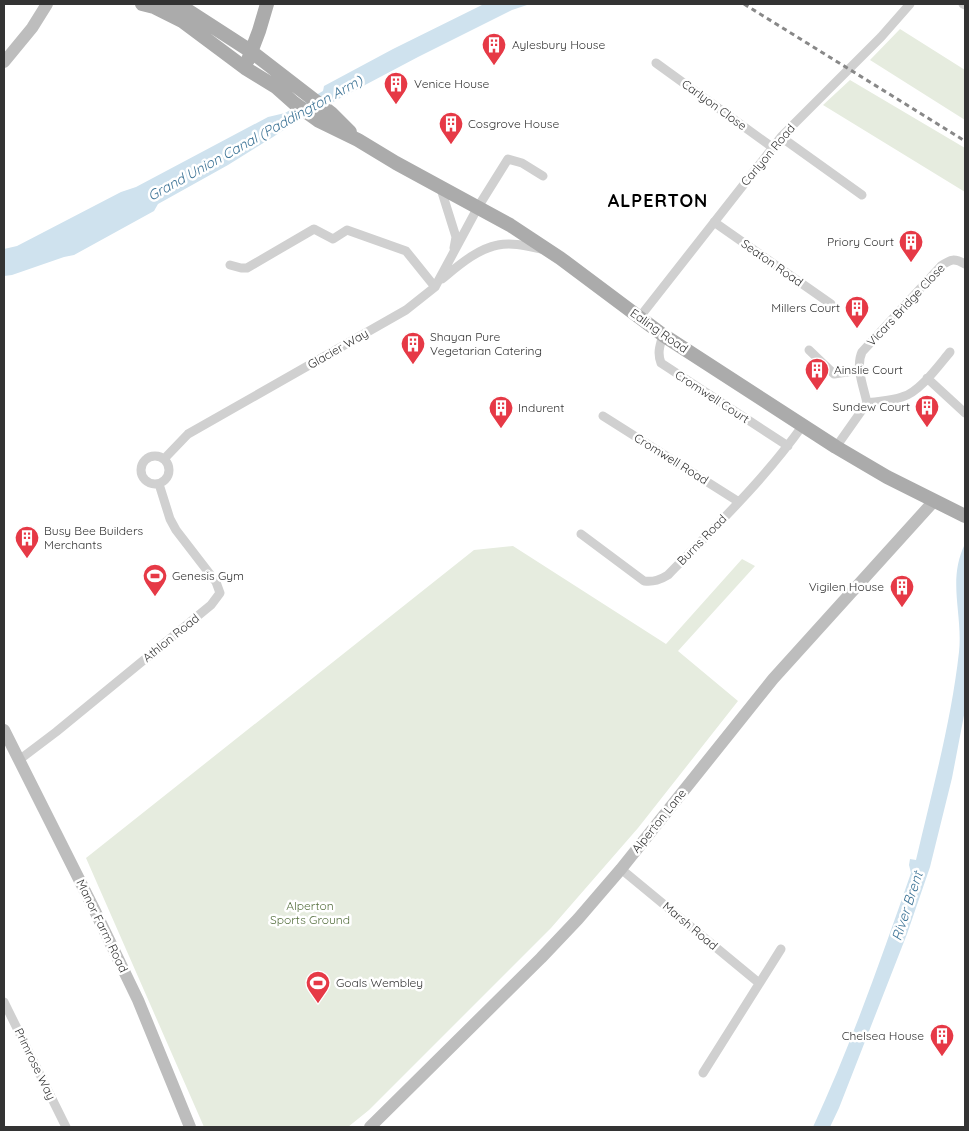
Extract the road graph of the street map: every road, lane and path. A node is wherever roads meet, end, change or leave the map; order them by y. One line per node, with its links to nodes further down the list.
1 (47, 4): 7 (main road)
2 (142, 4): 9 (main road, Ealing Road)
3 (173, 4): 6 (main road, Ealing Road)
4 (267, 4): 6 (main road)
5 (910, 4): 12 (street, Carlyon Road)
6 (252, 52): 9 (main road); 10 (main road); 11 (main road, Ealing Road)
7 (4, 62)
8 (656, 63): 13 (street, Carlyon Close)
9 (245, 68): 10 (main road, Ealing Road)
10 (276, 87): 11 (main road, Ealing Road)
11 (325, 117): 15 (main road, Ealing Road)
12 (780, 137): 13 (street, Carlyon Road); 16 (street)
13 (772, 147): 18 (street, Carlyon Road)
14 (543, 176): 17 (street, Glacier Way)
15 (440, 186): 17 (main road, Ealing Road); 20 (street)
16 (862, 195)
17 (478, 207): 19 (main road, Ealing Road); 20 (street, Glacier Way)
18 (714, 222): 24 (street, Seaton Road); 25 (street, Carlyon Road)
19 (548, 250): 23 (street); 25 (main road, Ealing Road)
20 (453, 255): 23 (street, Glacier Way)
21 (965, 264): 29 (street, Vicars Bridge Close)
22 (230, 265): 23 (street)
23 (436, 285): 37 (street, Glacier Way)
24 (831, 304)
25 (639, 318): 26 (main road, Ealing Road)
26 (663, 335): 34 (main road, Ealing Road); 35 (street, Cromwell Court)
27 (809, 350): 29 (street)
28 (950, 352): 30 (street)
29 (860, 370): 31 (street, Vicars Bridge Close)
30 (927, 378): 31 (street); 32 (street)
31 (868, 403): 36 (street)
32 (965, 413)
33 (603, 416): 40 (street, Cromwell Road)
34 (803, 425): 35 (street, Burns Road); 36 (main road, Ealing Road)
35 (788, 446): 40 (street, Burns Road)
36 (836, 447): 39 (main road, Ealing Road)
37 (164, 459): 38 (street); 38 (street)
38 (159, 484): 44 (street, Athlon Road)
39 (934, 501): 41 (main road, Ealing Road); 45 (main road, Alperton Lane)
40 (739, 502): 42 (street, Burns Road)
41 (964, 512)
42 (581, 534)
43 (4, 730): 44 (main road, Manor Farm Road)
44 (19, 760): 51 (main road, Manor Farm Road)
45 (621, 869): 47 (street, Marsh Road); 52 (main road, Alperton Lane)
46 (781, 949): 47 (street)
47 (760, 984): 49 (street)
48 (4, 1002): 50 (street, Primrose Way)
49 (703, 1073)
50 (66, 1127)
51 (190, 1127)
52 (370, 1127)

